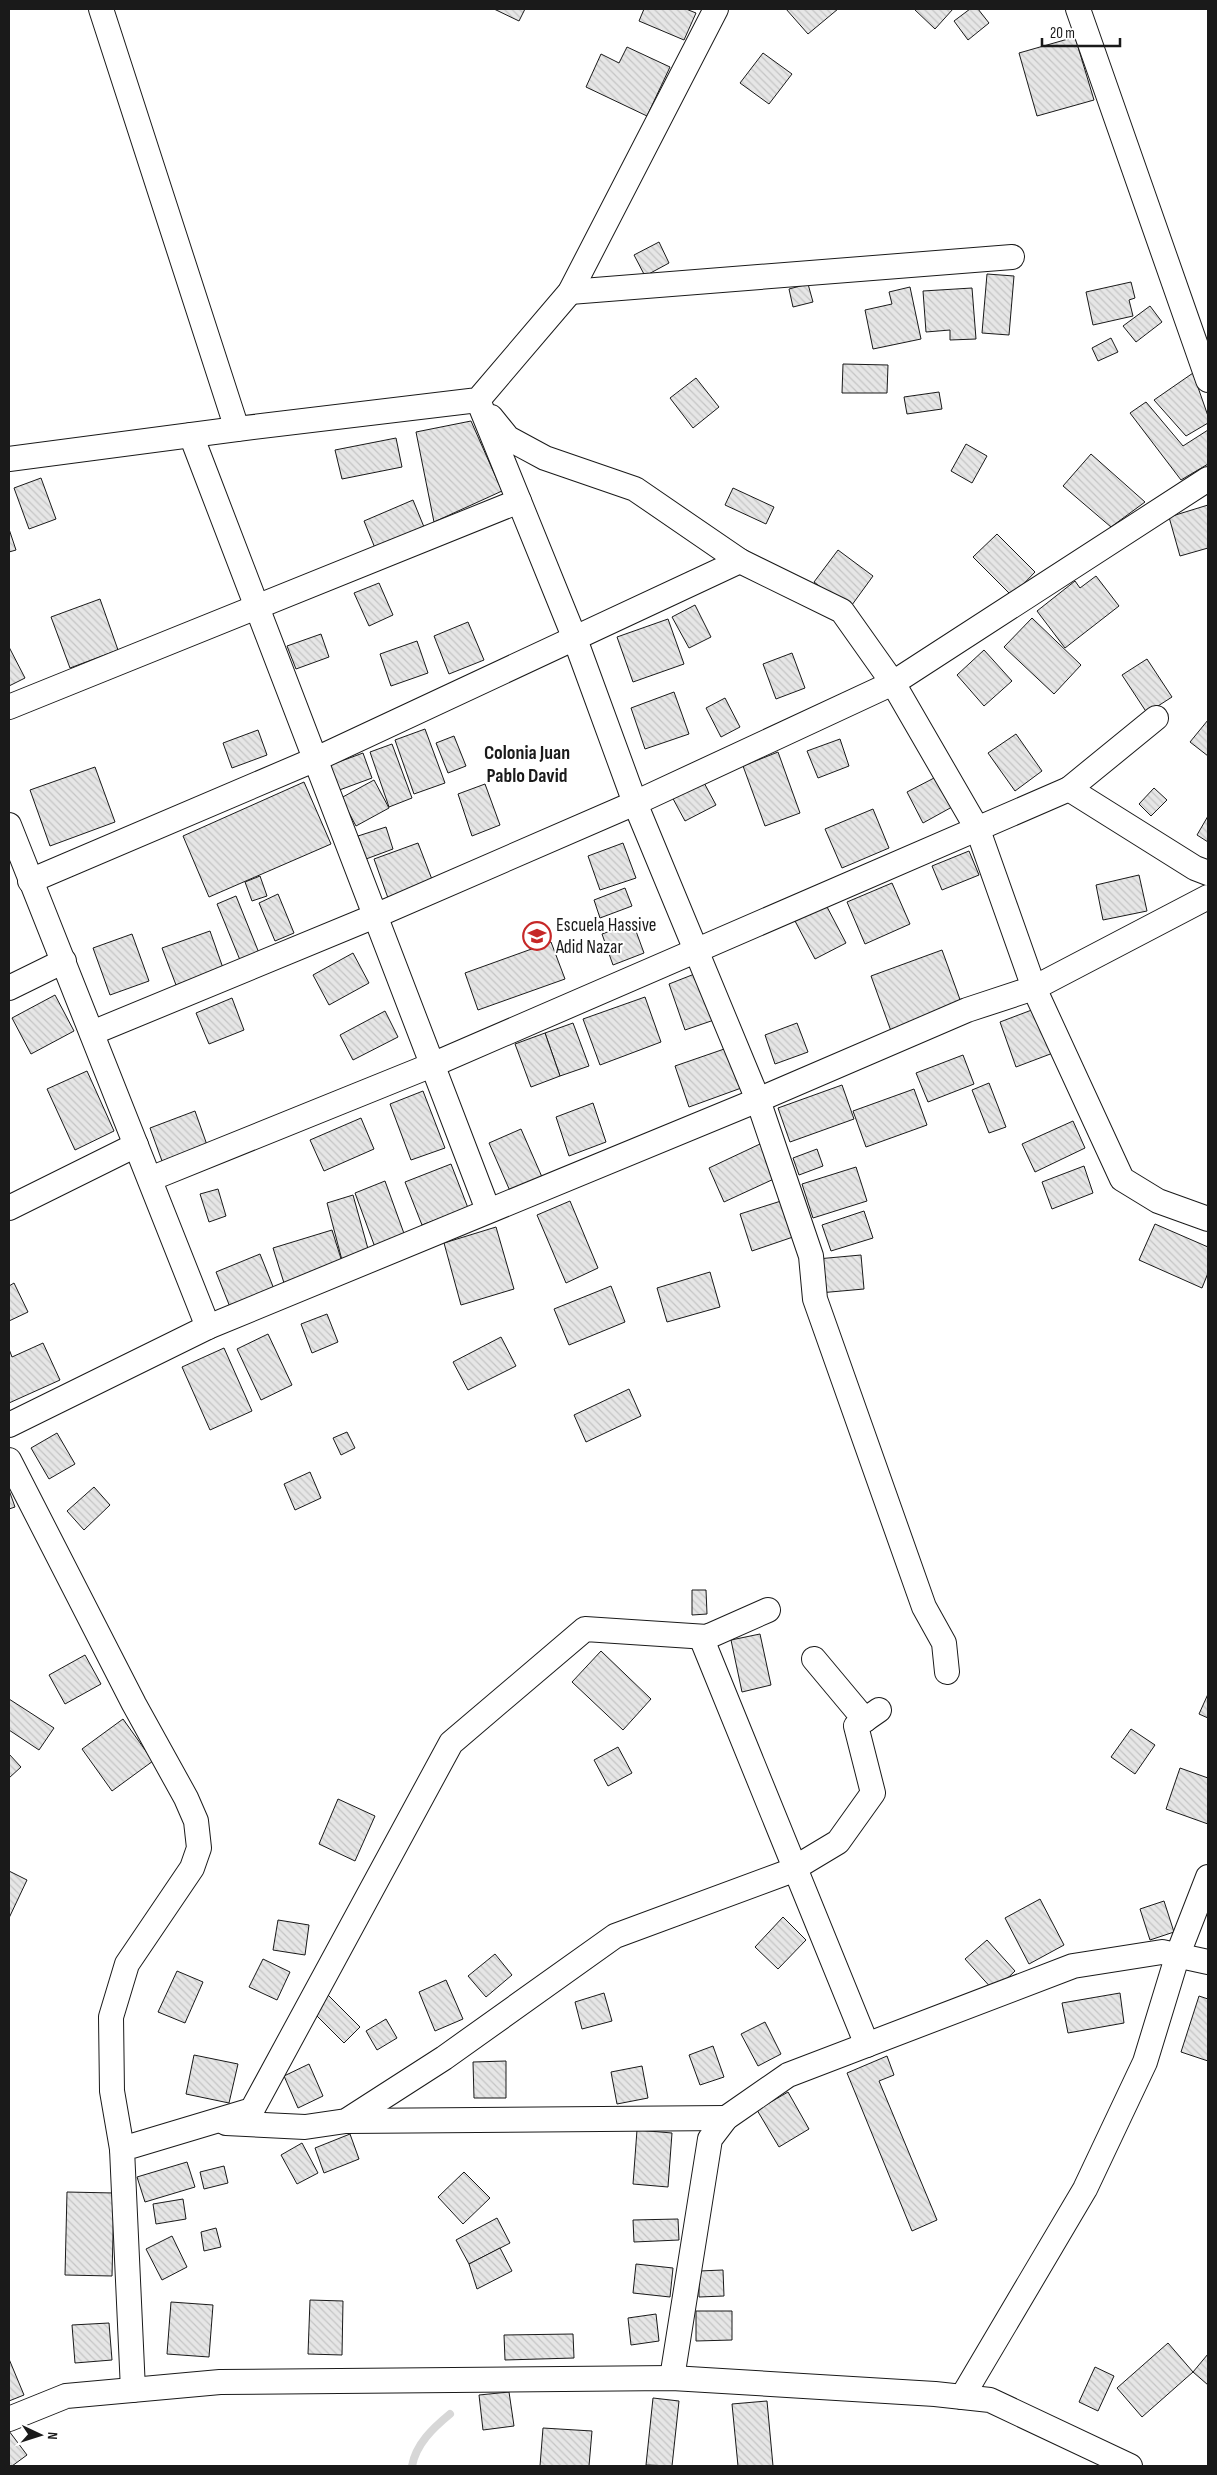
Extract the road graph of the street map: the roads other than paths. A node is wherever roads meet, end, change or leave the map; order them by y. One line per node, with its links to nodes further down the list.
1 (101, 9): 8 (street)
2 (716, 9): 5 (street)
3 (1078, 9): 6 (street)
4 (1012, 257): 5 (street)
5 (570, 292): 7 (street)
6 (1208, 380)
7 (478, 400): 8 (street); 12 (street); 13 (street)
8 (236, 429): 9 (street)
9 (192, 435): 10 (street); 14 (street)
10 (9, 459)
11 (1208, 479): 16 (street)
12 (519, 501): 14 (street); 15 (street)
13 (740, 561): 15 (street); 16 (street)
14 (257, 606): 17 (street); 19 (street)
15 (575, 639): 19 (street); 21 (street)
16 (893, 683): 21 (street); 23 (street)
17 (9, 707)
18 (1156, 718): 20 (street)
19 (316, 759): 25 (street); 27 (street)
20 (1069, 789): 23 (street); 24 (street)
21 (635, 803): 27 (street); 28 (street)
22 (9, 825): 25 (street)
23 (978, 830): 28 (street); 31 (street)
24 (1208, 873)
25 (30, 882): 29 (street)
26 (1208, 897): 31 (street)
27 (375, 916): 32 (street); 33 (street)
28 (695, 952): 33 (street); 34 (street)
29 (64, 961): 30 (street); 32 (street)
30 (9, 988)
31 (1034, 988): 34 (street); 39 (street)
32 (92, 1033): 35 (street)
33 (432, 1065): 36 (street); 38 (street)
34 (758, 1100): 38 (street); 46 (street)
35 (136, 1145): 36 (street); 37 (street)
36 (150, 1179): 40 (street)
37 (9, 1208)
38 (488, 1210): 40 (street)
39 (1208, 1219)
40 (208, 1327): 41 (street)
41 (9, 1426)
42 (9, 1460): 55 (street)
43 (768, 1610): 44 (street)
44 (701, 1637): 47 (street); 54 (street)
45 (814, 1658): 47 (street)
46 (947, 1672)
47 (795, 1868): 51 (street); 53 (street)
48 (1208, 1877): 49 (street)
49 (1178, 1954): 50 (street); 51 (street); 58 (street)
50 (1208, 1962)
51 (867, 2045): 52 (street)
52 (726, 2118): 53 (street); 56 (street)
53 (346, 2121): 54 (street)
54 (210, 2123): 55 (street)
55 (122, 2149): 57 (street)
56 (672, 2378): 57 (street); 58 (street)
57 (133, 2390): 59 (street)
58 (962, 2397): 60 (street)
59 (9, 2419)
60 (1130, 2466)

